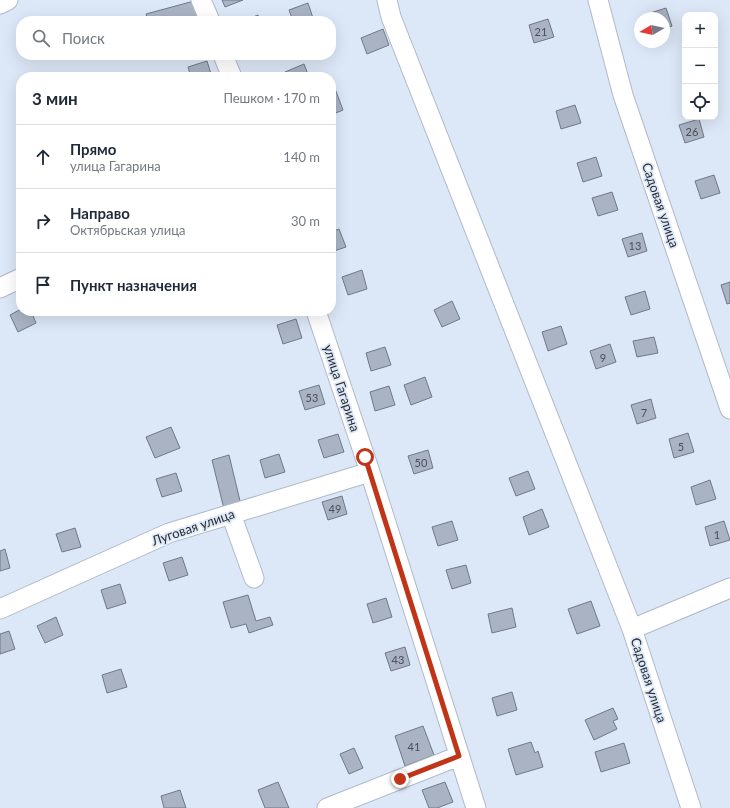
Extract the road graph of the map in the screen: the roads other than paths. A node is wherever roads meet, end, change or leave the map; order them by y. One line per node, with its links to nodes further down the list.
1 (8, 0): 5 (street)
2 (201, 0): 6 (street)
3 (387, 0): 18 (street)
4 (598, 0): 12 (street, Садовая улица)
5 (0, 4)
6 (208, 16)
7 (225, 60): 8 (street)
8 (230, 72)
9 (16, 280): 10 (street)
10 (0, 288)
11 (318, 316): 13 (street, улица Гагарина)
12 (730, 409)
13 (370, 472): 14 (street, Луговая улица); 19 (street, улица Гагарина)
14 (231, 514): 15 (street); 17 (street, Луговая улица)
15 (254, 578)
16 (730, 588): 18 (street, Садовая улица)
17 (0, 609)
18 (632, 629): 22 (street, Садовая улица)
19 (459, 756): 20 (street); 21 (street, улица Гагарина)
20 (327, 808)
21 (476, 808)
22 (692, 808)

